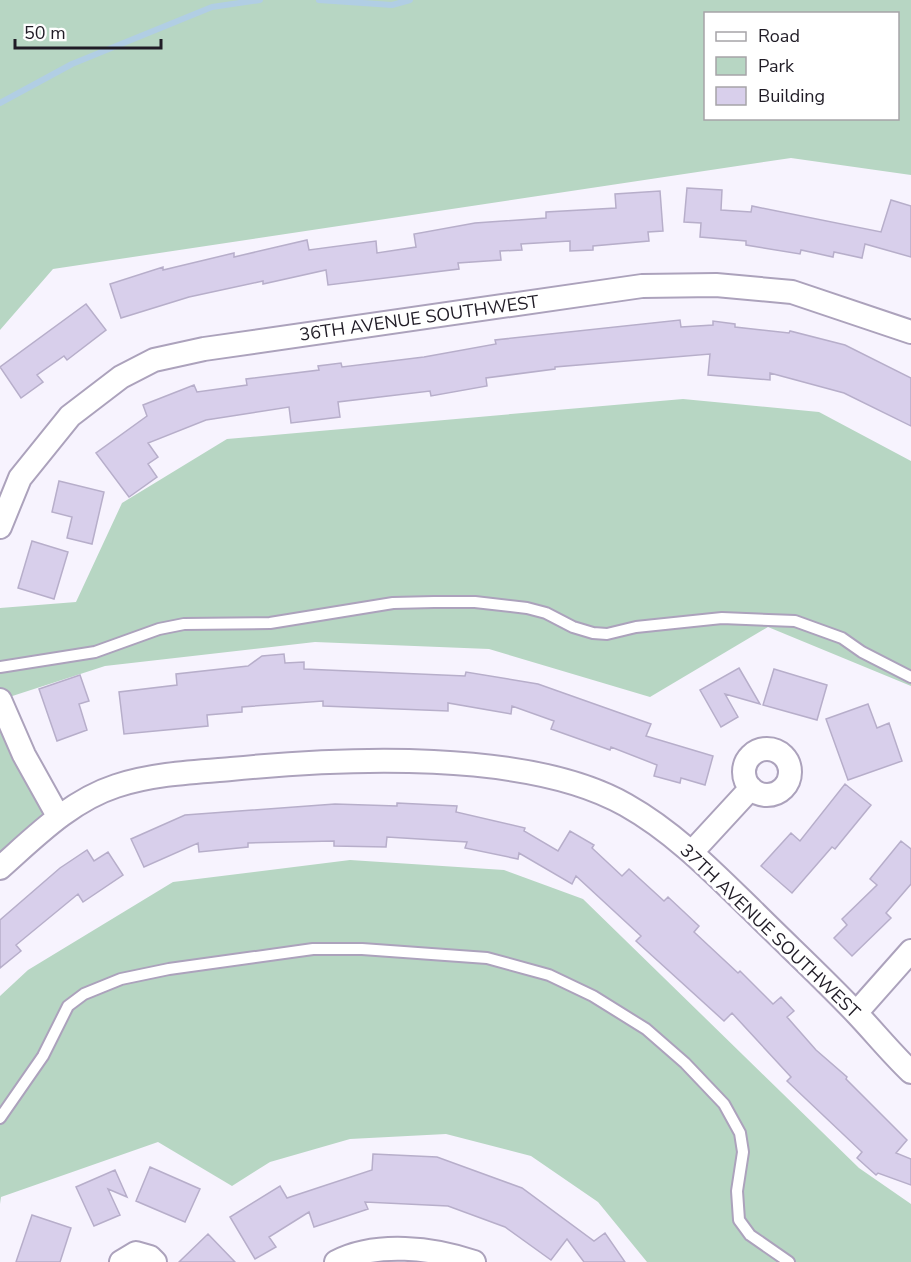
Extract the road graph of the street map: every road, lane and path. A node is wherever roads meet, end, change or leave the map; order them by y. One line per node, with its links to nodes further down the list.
1 (911, 332): 2 (street, 36TH AVENUE SOUTHWEST)
2 (0, 527)
3 (0, 667): 4 (lane)
4 (911, 677)
5 (0, 700): 7 (street)
6 (751, 788): 8 (street)
7 (58, 816): 8 (street, 37TH AVENUE SOUTHWEST); 9 (street, 37TH AVENUE SOUTHWEST)
8 (692, 852): 11 (street, 37TH AVENUE SOUTHWEST)
9 (0, 868)
10 (911, 951): 11 (street)
11 (856, 1013): 12 (street, 37TH AVENUE SOUTHWEST)
12 (911, 1072)
13 (0, 1118): 18 (lane)
14 (121, 1262): 15 (street)
15 (155, 1262)
16 (336, 1262): 17 (street)
17 (474, 1262)
18 (789, 1262)

